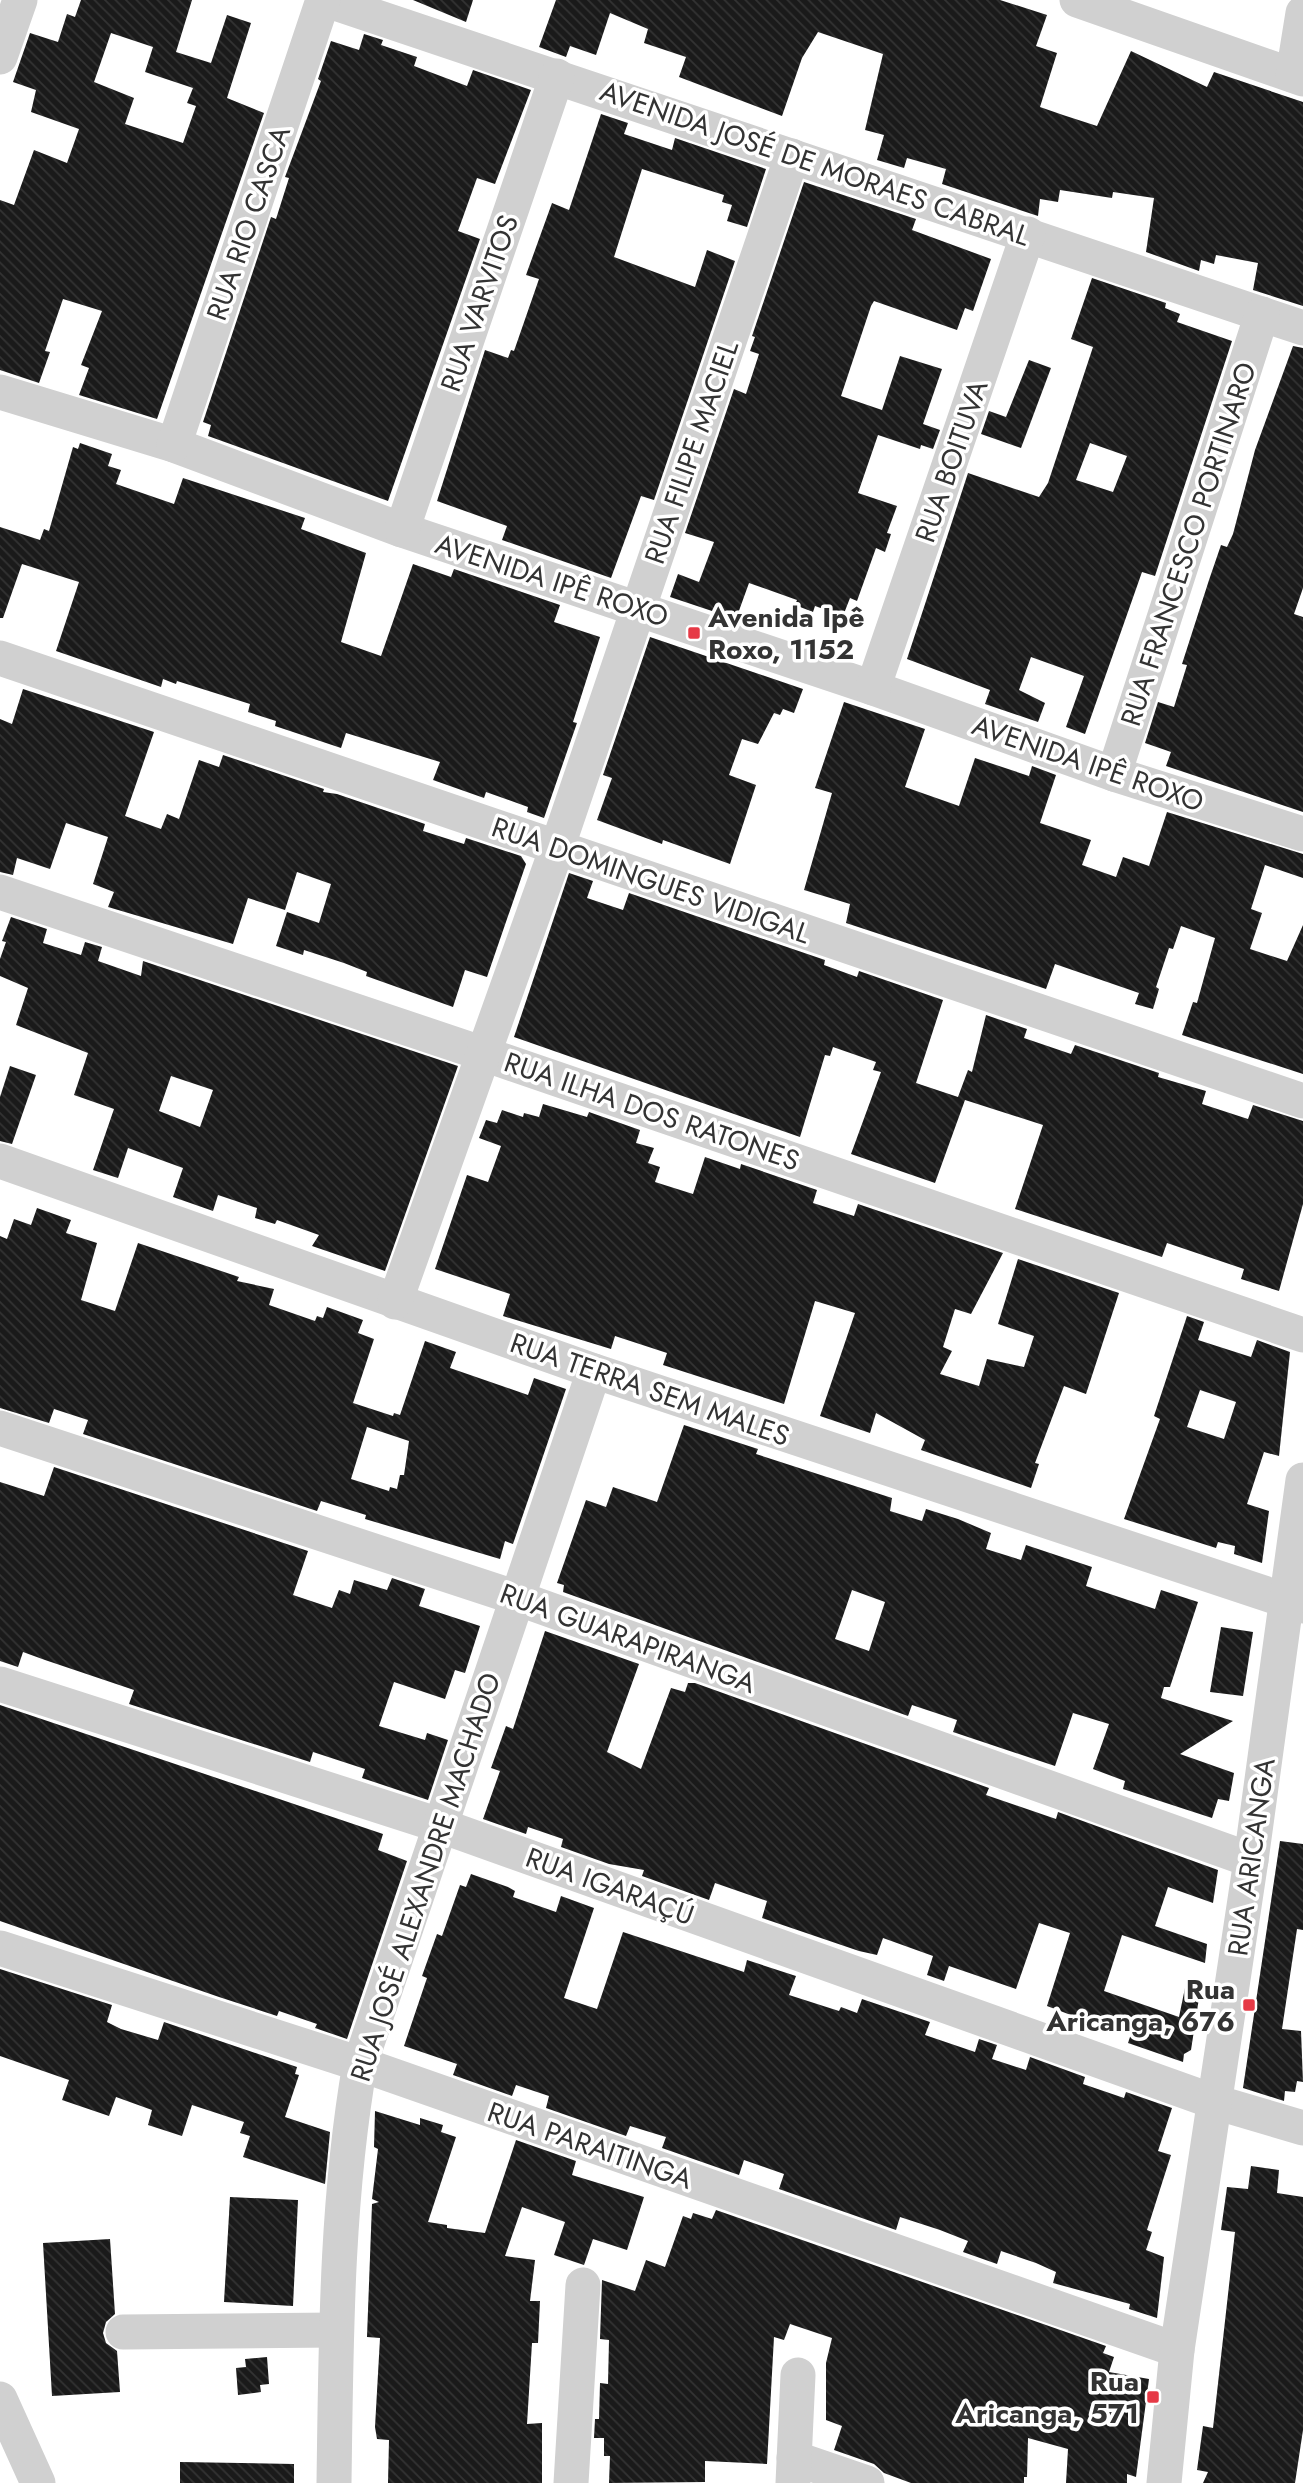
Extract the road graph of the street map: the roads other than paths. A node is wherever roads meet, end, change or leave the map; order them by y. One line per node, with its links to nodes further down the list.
1 (20, 0): 5 (street)
2 (325, 0): 6 (street, AVENIDA JOSÉ DE MORAES CABRAL); 13 (street, RUA RIO CASCA)
3 (1077, 0): 7 (street)
4 (1303, 13): 7 (street)
5 (0, 57)
6 (557, 76): 8 (street, AVENIDA JOSÉ DE MORAES CABRAL); 14 (street, RUA VARVITOS)
7 (1298, 77)
8 (792, 156): 9 (street, AVENIDA JOSÉ DE MORAES CABRAL); 15 (street, RUA FILIPE MACIEL)
9 (1028, 234): 10 (street, AVENIDA JOSÉ DE MORAES CABRAL); 17 (street, RUA BOITUVA)
10 (1262, 314): 11 (street, AVENIDA JOSÉ DE MORAES CABRAL); 18 (street, RUA FRANCESCO PORTINARO)
11 (1303, 328)
12 (0, 392): 13 (street, AVENIDA IPÊ ROXO)
13 (174, 445): 14 (street, AVENIDA IPÊ ROXO)
14 (402, 530): 15 (street, AVENIDA IPÊ ROXO)
15 (638, 609): 17 (street, AVENIDA IPÊ ROXO); 20 (street, RUA FILIPE MACIEL)
16 (0, 658): 20 (street, RUA DOMINGUES VIDIGAL)
17 (873, 688): 18 (street, AVENIDA IPÊ ROXO)
18 (1114, 774): 19 (street, AVENIDA IPÊ ROXO)
19 (1303, 834)
20 (556, 848): 22 (street, RUA FILIPE MACIEL); 23 (street, RUA DOMINGUES VIDIGAL)
21 (0, 892): 22 (street, RUA ILHA DOS RATONES)
22 (484, 1054): 25 (street, RUA FILIPE MACIEL); 26 (street, RUA ILHA DOS RATONES)
23 (1303, 1101)
24 (0, 1161): 25 (street, RUA TERRA SEM MALES)
25 (395, 1302): 27 (street, RUA TERRA SEM MALES)
26 (1303, 1335)
27 (594, 1371): 30 (street, RUA JOSÉ ALEXANDRE MACHADO); 31 (street, RUA TERRA SEM MALES)
28 (0, 1428): 30 (street, RUA GUARAPIRANGA)
29 (1303, 1480): 31 (street, RUA ARICANGA)
30 (517, 1598): 33 (street, RUA JOSÉ ALEXANDRE MACHADO); 34 (street, RUA GUARAPIRANGA)
31 (1294, 1604): 34 (street, RUA ARICANGA)
32 (0, 1684): 33 (street, RUA IGARAÇÚ)
33 (439, 1825): 36 (street, RUA JOSÉ ALEXANDRE MACHADO); 37 (street, RUA IGARAÇÚ)
34 (1251, 1860): 37 (street, RUA ARICANGA)
35 (0, 1948): 36 (street, RUA PARAITINGA)
36 (360, 2064): 40 (street, RUA JOSÉ ALEXANDRE MACHADO); 42 (street, RUA PARAITINGA)
37 (1215, 2102): 38 (street, RUA IGARAÇÚ); 42 (street, RUA ARICANGA)
38 (1303, 2128)
39 (583, 2284): 48 (street)
40 (336, 2330): 41 (street); 47 (street, RUA JOSÉ ALEXANDRE MACHADO)
41 (123, 2332)
42 (1177, 2350): 50 (street, RUA ARICANGA)
43 (797, 2375): 45 (street)
44 (0, 2399): 46 (street)
45 (793, 2471): 49 (street)
46 (38, 2483)
47 (334, 2483)
48 (571, 2483)
49 (867, 2483)
50 (1164, 2483)

